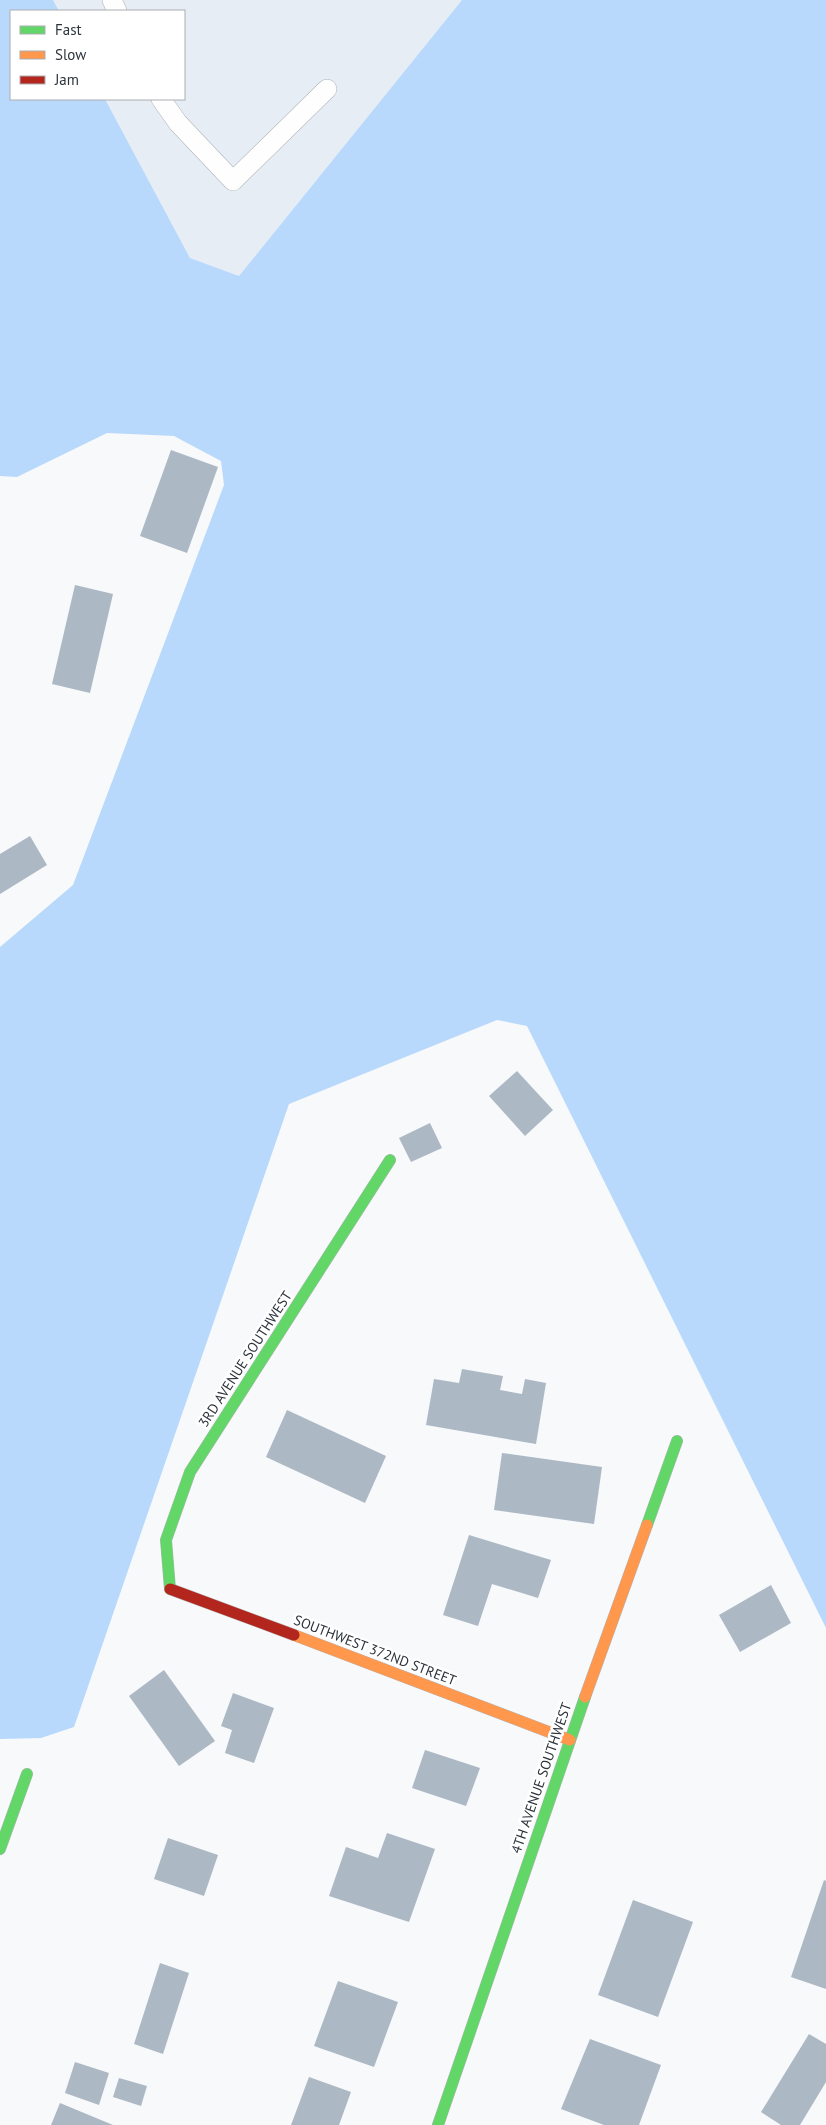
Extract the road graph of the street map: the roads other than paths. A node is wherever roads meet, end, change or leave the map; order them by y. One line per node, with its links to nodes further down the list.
1 (328, 89): 2 (lane)
2 (162, 100)
3 (390, 1160): 5 (street, 3RD AVENUE SOUTHWEST)
4 (677, 1441): 6 (street, 4TH AVENUE SOUTHWEST)
5 (169, 1588): 6 (street, SOUTHWEST 372ND STREET)
6 (570, 1740): 9 (street, 4TH AVENUE SOUTHWEST)
7 (27, 1774): 8 (street)
8 (0, 1849)
9 (438, 2125)

